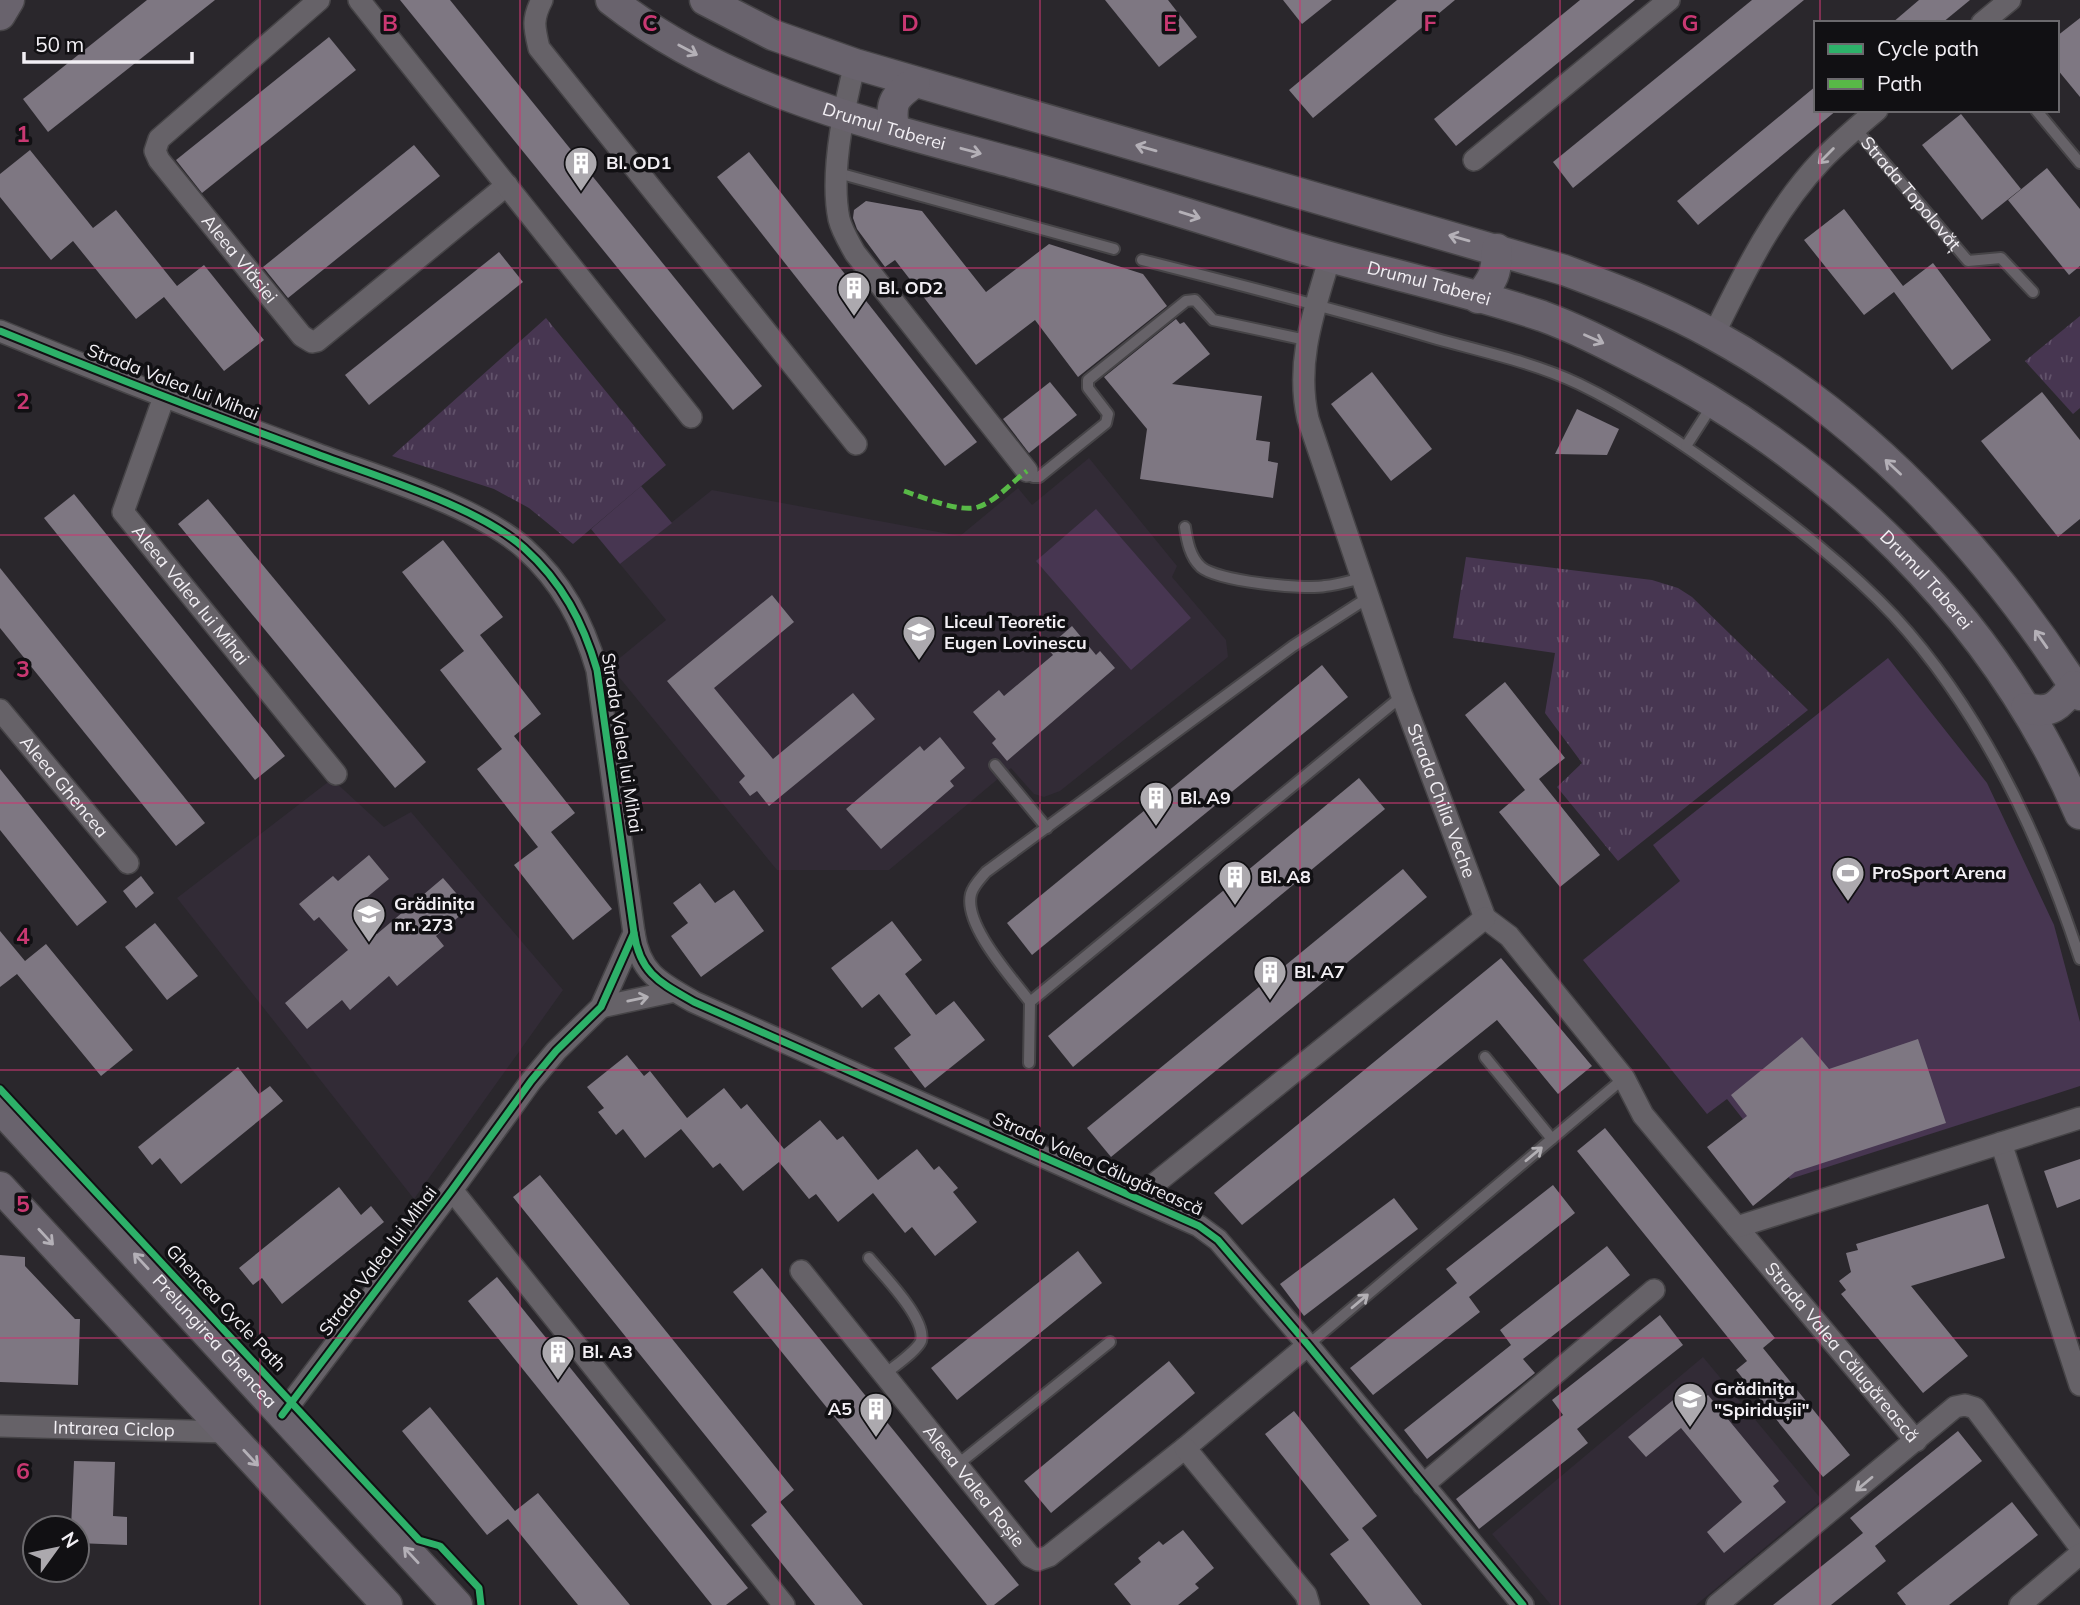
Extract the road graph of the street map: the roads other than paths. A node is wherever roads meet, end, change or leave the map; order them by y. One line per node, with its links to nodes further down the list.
1 (9, 0): 9 (main road)
2 (319, 0): 21 (street, Aleea Vlăsiei)
3 (359, 0): 21 (street)
4 (542, 0): 37 (street)
5 (611, 0): 15 (main road, Drumul Taberei, one-way to 15)
6 (1669, 0): 18 (street)
7 (2010, 0): 10 (street)
8 (710, 1): 11 (main road)
9 (0, 15)
10 (1984, 21)
11 (855, 64): 12 (main road); 15 (street)
12 (915, 82): 17 (main road); 23 (main road, one-way to 12)
13 (1875, 112): 16 (street, Strada Topolovăț)
14 (2038, 112): 19 (lane)
15 (842, 115): 17 (main road, Drumul Taberei); 20 (street)
16 (1855, 128): 27 (lane, Strada Topolovăț); 32 (street, Strada Topolovăț, one-way to 32)
17 (894, 130): 24 (main road, Drumul Taberei, one-way to 24)
18 (1474, 160)
19 (2080, 163)
20 (838, 173): 22 (lane); 39 (street)
21 (507, 185): 36 (street)
22 (1114, 248)
23 (1497, 249): 26 (main road); 28 (main road)
24 (1330, 257): 28 (main road, Drumul Taberei); 29 (street, Strada Chilia Veche)
25 (1142, 260): 29 (lane)
26 (1564, 270): 30 (main road); 32 (main road)
27 (2033, 292)
28 (1478, 298): 30 (main road, Drumul Taberei)
29 (1316, 304): 33 (street, Strada Chilia Veche); 38 (lane)
30 (1545, 317): 35 (main road, Drumul Taberei, one-way to 35)
31 (0, 331): 34 (street, Strada Valea lui Mihai)
32 (1714, 334): 42 (main road, one-way to 32)
33 (1306, 340): 39 (lane); 41 (street, Strada Chilia Veche)
34 (164, 397): 48 (street, Aleea Valea lui Mihai); 53 (street, Strada Valea lui Mihai)
35 (1714, 402): 38 (lane); 44 (main road, Drumul Taberei)
36 (691, 417)
37 (856, 444)
38 (1686, 446): 54 (lane)
39 (1027, 471)
40 (1185, 527): 41 (lane)
41 (1365, 587): 43 (street, Strada Chilia Veche); 50 (lane)
42 (2077, 691): 44 (main road)
43 (1402, 696): 52 (street, Strada Chilia Veche); 56 (lane)
44 (2026, 708): 46 (main road, Drumul Taberei)
45 (0, 710): 51 (street, Aleea Ghencea)
46 (2072, 764): 49 (main road, Drumul Taberei)
47 (995, 765): 50 (lane)
48 (335, 774)
49 (2080, 814)
50 (1047, 828): 56 (lane)
51 (128, 863)
52 (1485, 918): 60 (street, Strada Valea Călugărească); 67 (street)
53 (634, 933): 55 (street, Strada Valea Călugărească); 57 (street, Strada Valea lui Mihai)
54 (2080, 959)
55 (675, 991): 57 (street, one-way to 55); 67 (street, Strada Valea Călugărească)
56 (1030, 1002): 59 (lane)
57 (601, 1007): 66 (street, Strada Valea lui Mihai)
58 (1485, 1057): 63 (lane)
59 (1029, 1063)
60 (1624, 1078): 63 (lane); 68 (street, Strada Valea Călugărească)
61 (0, 1108): 76 (main road, Prelungirea Ghencea, one-way to 61)
62 (2080, 1118): 64 (street)
63 (1552, 1139): 73 (lane, one-way to 63)
64 (2001, 1143): 68 (street); 75 (street)
65 (0, 1187): 78 (main road, one-way to 78)
66 (452, 1190): 76 (street, Strada Valea lui Mihai); 87 (street, Strada Valea lui Mihai)
67 (1137, 1198): 73 (street, Strada Valea Călugărească)
68 (1737, 1227): 79 (street, Strada Valea Călugărească)
69 (869, 1258): 74 (lane)
70 (801, 1271): 74 (street, Aleea Valea Roșie)
71 (1654, 1290): 82 (street)
72 (1111, 1342): 81 (lane)
73 (1308, 1345): 80 (street, Aleea Valea Roșie); 82 (street, Strada Valea Călugărească)
74 (884, 1375): 81 (street, Aleea Valea Roșie)
75 (2080, 1385)
76 (282, 1415): 86 (main road, Prelungirea Ghencea, one-way to 76)
77 (0, 1426): 78 (street, Intrarea Ciclop)
78 (226, 1432): 85 (main road, one-way to 85)
79 (1916, 1441): 83 (street); 90 (street, Strada Valea Călugărească, one-way to 90)
80 (1185, 1448): 81 (street, Aleea Valea Roșie); 88 (street)
81 (957, 1465)
82 (1423, 1485): 89 (street, Strada Valea Călugărească)
83 (2080, 1547)
84 (2080, 1554): 91 (street)
85 (387, 1605)
86 (457, 1605)
87 (784, 1605)
88 (1309, 1605)
89 (1523, 1605)
90 (1717, 1605)
91 (2020, 1605)

